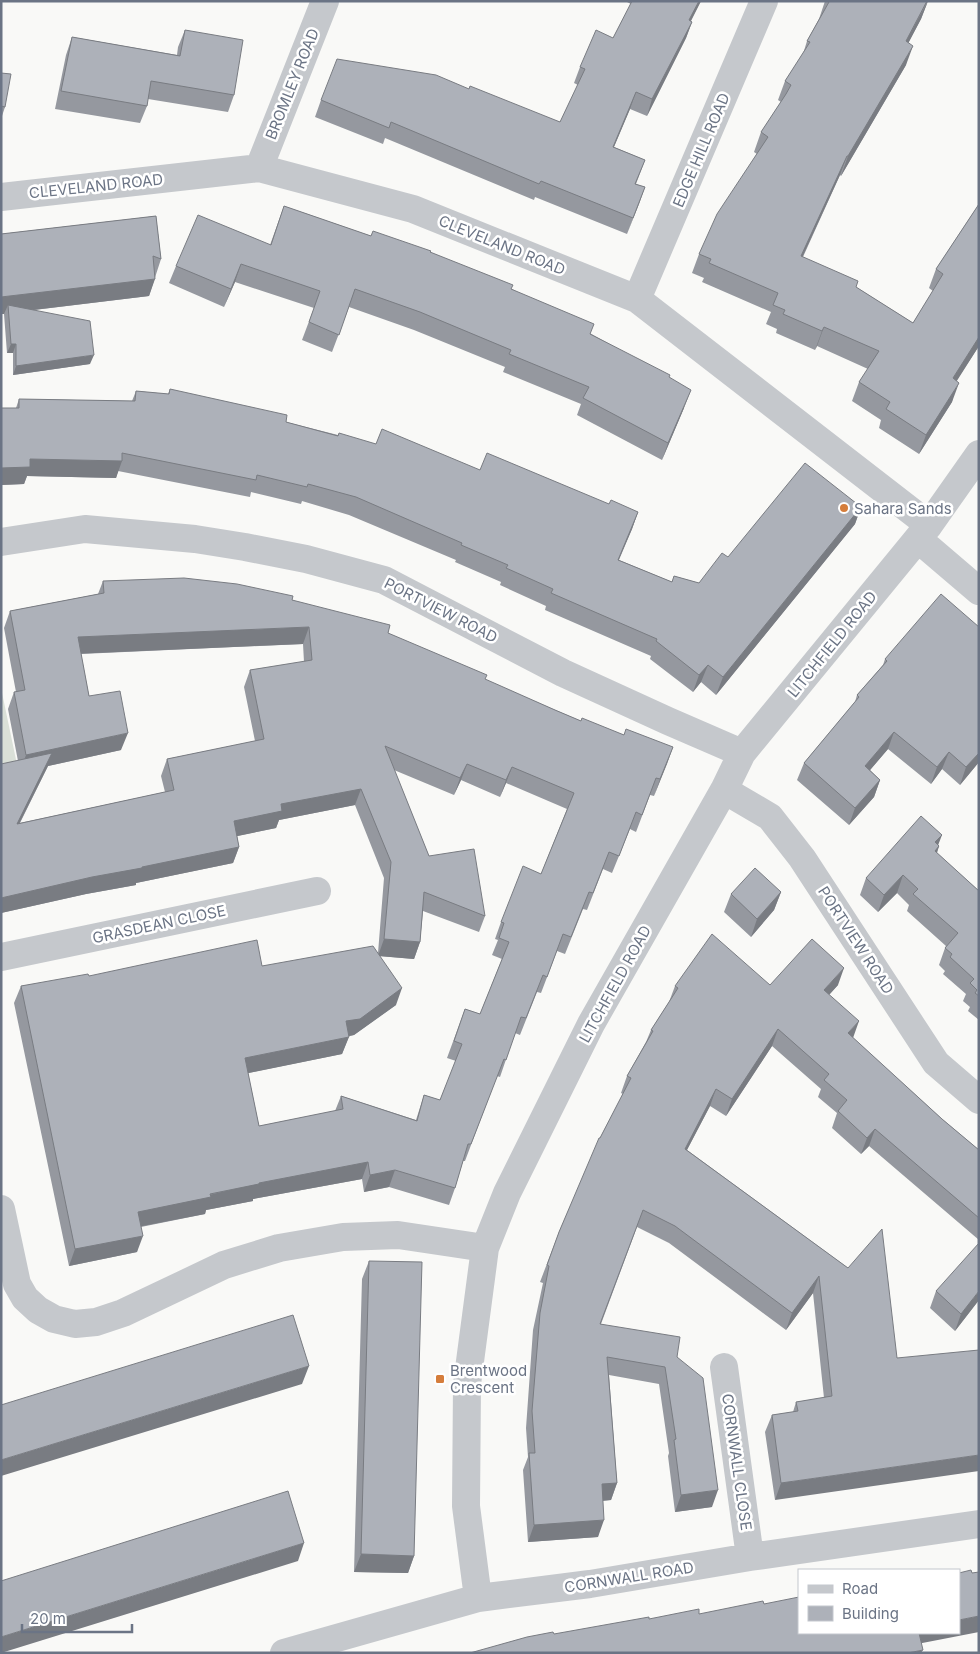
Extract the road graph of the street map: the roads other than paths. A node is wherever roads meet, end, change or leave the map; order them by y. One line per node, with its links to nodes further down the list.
1 (325, 1): 3 (street, BROMLEY ROAD)
2 (764, 1): 5 (street, EDGE HILL ROAD)
3 (259, 168): 4 (street, CLEVELAND ROAD); 5 (street, CLEVELAND ROAD)
4 (1, 196)
5 (637, 300): 7 (street, CLEVELAND ROAD)
6 (979, 454): 7 (street, LITCHFIELD ROAD)
7 (924, 532): 9 (street, CLEVELAND ROAD); 10 (street, LITCHFIELD ROAD)
8 (1, 542): 10 (street, PORTVIEW ROAD)
9 (979, 591)
10 (742, 753): 11 (street, LITCHFIELD ROAD)
11 (724, 790): 14 (street, PORTVIEW ROAD); 16 (street, LITCHFIELD ROAD)
12 (317, 891): 13 (street, GRASDEAN CLOSE)
13 (1, 957)
14 (979, 1100)
15 (1, 1209): 16 (street)
16 (485, 1248): 20 (street, LITCHFIELD ROAD)
17 (724, 1367): 19 (street, CORNWALL CLOSE)
18 (979, 1524): 19 (street, CORNWALL ROAD)
19 (750, 1557): 20 (street, CORNWALL ROAD)
20 (478, 1598): 21 (street, CORNWALL ROAD)
21 (284, 1653)

